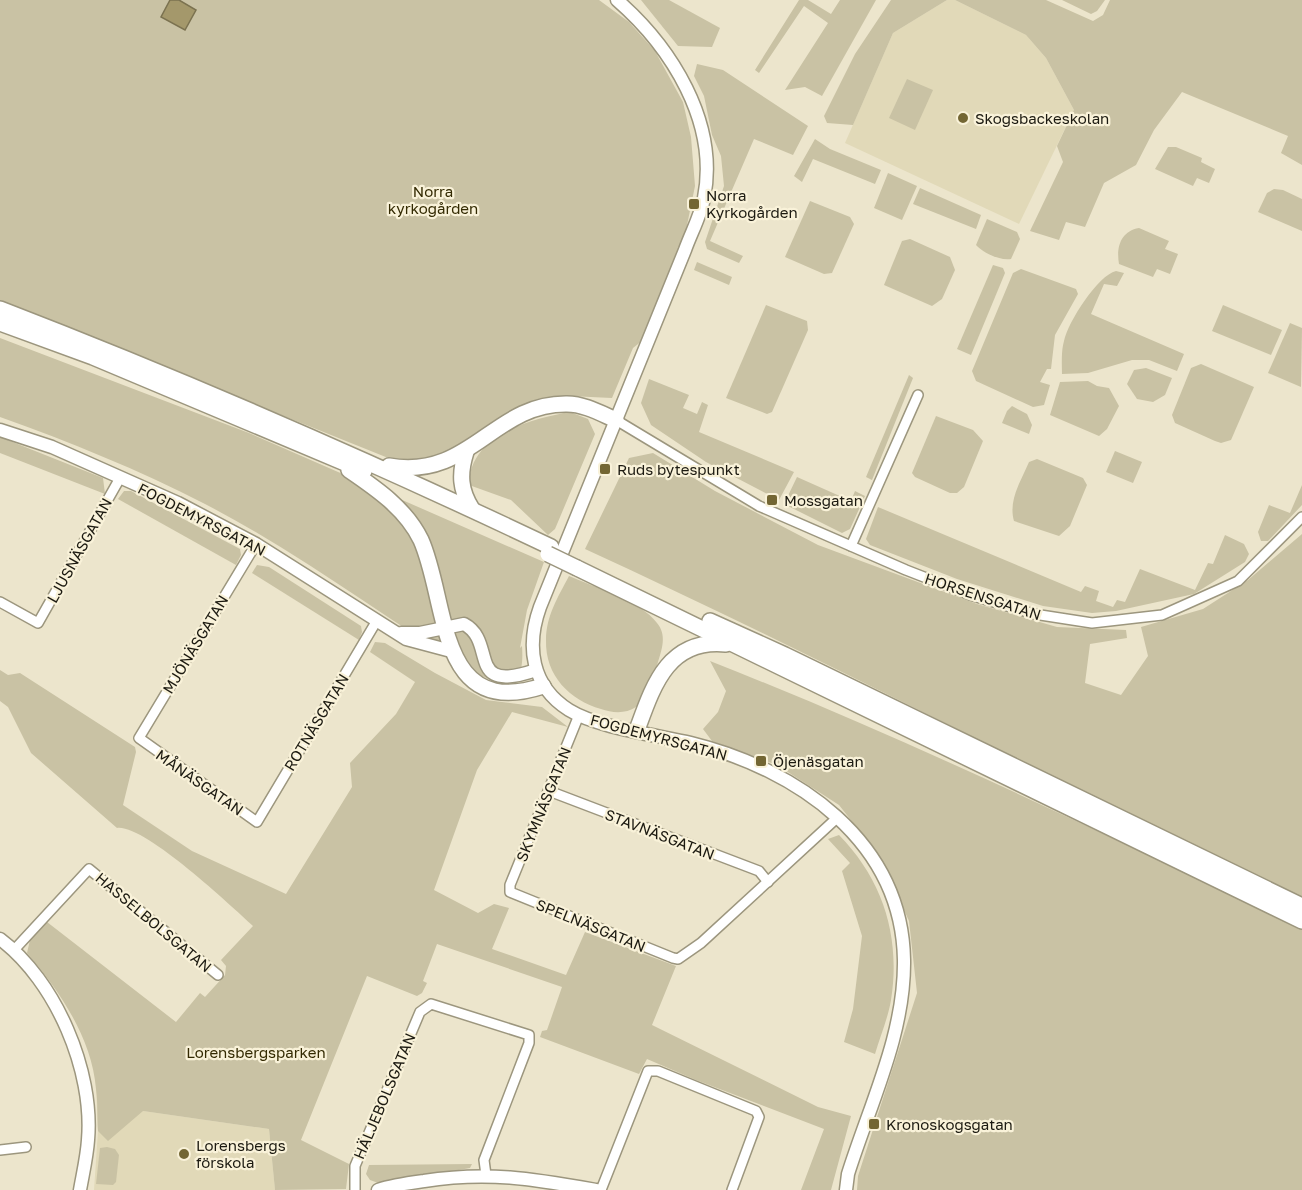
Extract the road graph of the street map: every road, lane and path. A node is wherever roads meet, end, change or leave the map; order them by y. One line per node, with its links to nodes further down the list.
1 (617, 0): 5 (street)
2 (0, 309): 9 (main road)
3 (0, 323): 8 (main road)
4 (918, 395): 14 (street)
5 (616, 420): 7 (main road); 14 (street, HORSENSGATAN); 23 (street)
6 (0, 430): 10 (street, FOGDEMYRSGATAN)
7 (466, 452): 9 (main road); 11 (main road)
8 (328, 455): 15 (main road); 19 (main road)
9 (372, 463): 11 (main road)
10 (120, 478): 13 (street, FOGDEMYRSGATAN); 17 (street, LJUSNÄSGATAN)
11 (472, 509): 15 (main road)
12 (1302, 517): 14 (street, HORSENSGATAN)
13 (256, 544): 18 (street, FOGDEMYRSGATAN); 27 (street, MJÖNÄSGATAN)
14 (850, 546)
15 (549, 551): 16 (main road)
16 (578, 564): 21 (main road); 33 (main road)
17 (0, 602)
18 (376, 622): 20 (street, FOGDEMYRSGATAN); 30 (street, ROTNÄSGATAN)
19 (444, 626): 20 (street, FOGDEMYRSGATAN); 22 (main road); 23 (street, FOGDEMYRSGATAN)
20 (391, 631): 22 (street, FOGDEMYRSGATAN)
21 (735, 645): 26 (main road); 34 (main road)
22 (451, 651): 24 (main road)
23 (536, 670): 24 (street)
24 (543, 686): 25 (street, FOGDEMYRSGATAN)
25 (579, 715): 26 (street, FOGDEMYRSGATAN); 28 (street, SKYMNÄSGATAN)
26 (637, 730): 29 (street, FOGDEMYRSGATAN)
27 (143, 743): 30 (street, MÅNÄSGATAN)
28 (549, 791): 31 (street, STAVNÄSGATAN); 32 (street, SKYMNÄSGATAN)
29 (838, 817): 31 (street); 47 (street, FOGDEMYRSGATAN)
30 (257, 822)
31 (768, 882): 32 (street, SPELNÄSGATAN)
32 (510, 892)
33 (1302, 906)
34 (1302, 921)
35 (0, 939): 36 (street)
36 (14, 950): 37 (street, HASSELBOLSGATAN); 41 (street)
37 (218, 975)
38 (26, 1147): 39 (street)
39 (0, 1150)
40 (486, 1175): 42 (street, HÄLJEBOLSGATAN); 43 (street); 44 (street)
41 (80, 1190)
42 (355, 1190)
43 (378, 1190)
44 (596, 1190)
45 (601, 1190): 46 (street)
46 (732, 1190)
47 (846, 1190)

